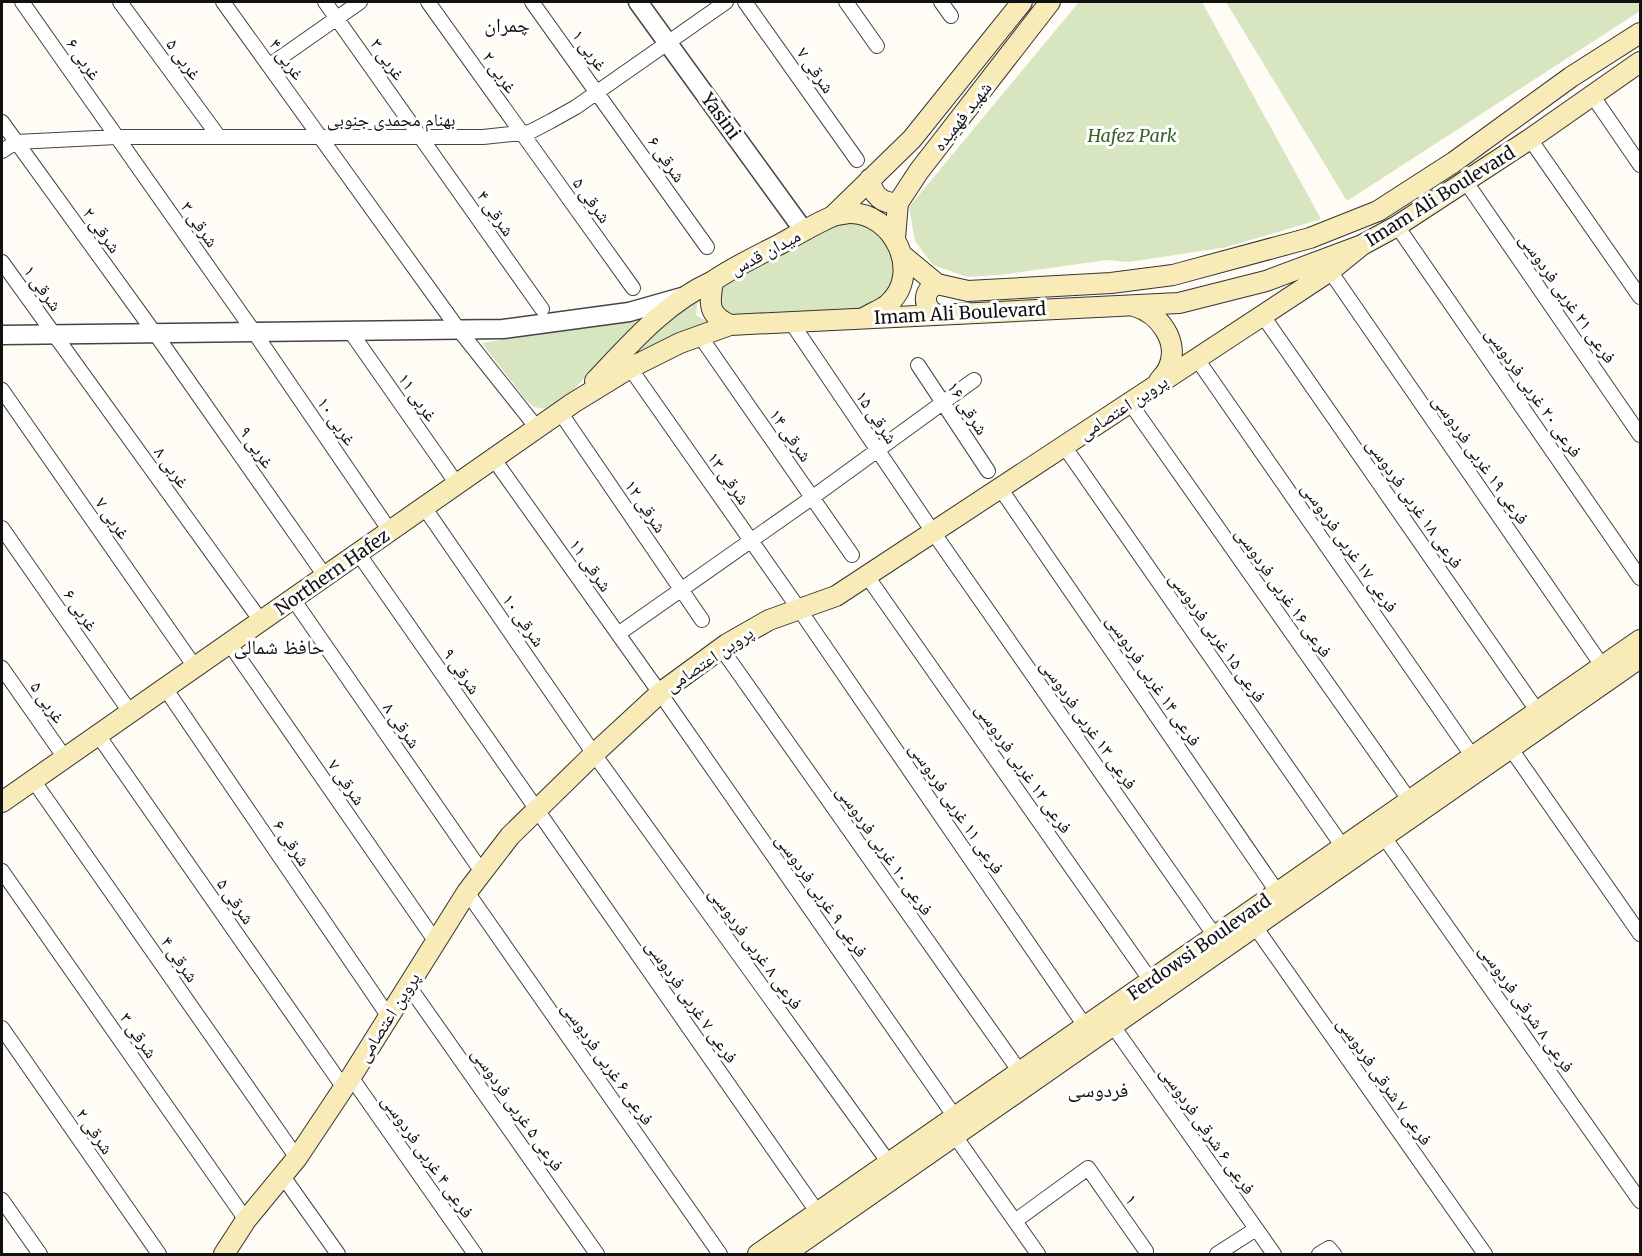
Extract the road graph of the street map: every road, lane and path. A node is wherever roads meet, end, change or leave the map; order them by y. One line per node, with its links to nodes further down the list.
1 (22, 2): 29 (street, ۶ غربی)
2 (120, 2): 30 (street, ۵ غربی)
3 (223, 2): 21 (street, ۴ غربی)
4 (325, 2): 16 (street, ۳ غربی)
5 (360, 2): 16 (street)
6 (428, 2): 27 (street, ۲ غربی)
7 (532, 2): 23 (street, ۱ غربی)
8 (638, 2): 18 (street, Yasini)
9 (726, 2): 18 (street, بهنام محمدی جنوبی)
10 (745, 2): 35 (street, ۷ شرقی)
11 (846, 2): 19 (street)
12 (941, 2): 15 (street)
13 (1022, 2): 37 (main road, شهید فهمیده)
14 (1050, 2): 39 (main road, شهید فهمیده)
15 (951, 16)
16 (337, 18): 21 (street); 32 (street, ۳ غربی)
17 (1641, 33): 22 (main road, Imam Ali Boulevard)
18 (668, 42): 23 (street, بهنام محمدی جنوبی); 42 (street, Yasini)
19 (877, 46)
20 (1641, 62): 24 (main road, Imam Ali Boulevard)
21 (270, 65): 31 (street, ۴ غربی)
22 (1571, 77): 24 (main road); 25 (main road, Imam Ali Boulevard)
23 (598, 91): 27 (street, بهنام محمدی جنوبی); 44 (street, ۶ شرقی)
24 (1585, 100): 28 (main road, Imam Ali Boulevard); 36 (street)
25 (1526, 111): 28 (main road); 49 (main road, Imam Ali Boulevard)
26 (2, 122): 33 (street)
27 (521, 133): 32 (street, بهنام محمدی جنوبی); 50 (street, ۵ شرقی)
28 (1536, 134): 38 (main road, Imam Ali Boulevard); 52 (street)
29 (117, 137): 30 (street, بهنام محمدی جنوبی); 33 (street, بهنام محمدی جنوبی); 62 (street, ۳ شرقی)
30 (219, 137): 31 (street, بهنام محمدی جنوبی)
31 (322, 137): 32 (street, بهنام محمدی جنوبی); 60 (street)
32 (421, 137): 54 (street, ۴ شرقی)
33 (16, 142): 34 (street); 66 (street, ۲ شرقی)
34 (2, 151)
35 (857, 160)
36 (1641, 165)
37 (870, 179): 39 (main road); 40 (main road, شهید فهمیده)
38 (1466, 182): 41 (main road, Imam Ali Boulevard); 77 (street, فرعی ۲۱ غربی فردوسی)
39 (898, 204): 45 (main road, شهید فهمیده)
40 (834, 216): 42 (main road, میدان قدس); 45 (main road, میدان قدس)
41 (1397, 226): 43 (main road, Imam Ali Boulevard); 94 (street, فرعی ۲۰ غربی فردوسی)
42 (804, 231): 48 (main road, میدان قدس)
43 (1362, 246): 47 (main road, پروین اعتصامی); 53 (main road, Imam Ali Boulevard)
44 (707, 247)
45 (898, 247): 49 (main road, Imam Ali Boulevard); 57 (main road)
46 (2, 262): 64 (street, ۱ شرقی)
47 (1330, 271): 56 (main road, پروین اعتصامی); 106 (street, فرعی ۱۹ غربی فردوسی)
48 (713, 281): 51 (main road, Northern Hafez); 59 (main road, میدان قدس)
49 (937, 284): 55 (main road)
50 (633, 288)
51 (684, 297): 60 (street); 75 (main road, Northern Hafez)
52 (1641, 297)
53 (1128, 304): 55 (main road, Imam Ali Boulevard); 71 (main road)
54 (542, 309)
55 (935, 314): 57 (main road, Imam Ali Boulevard)
56 (1263, 316): 67 (main road, پروین اعتصامی); 111 (street, فرعی ۱۸ غربی فردوسی)
57 (864, 318): 58 (main road)
58 (791, 322): 59 (main road); 79 (street, ۱۵ شرقی)
59 (730, 325): 65 (main road, Northern Hafez)
60 (459, 330): 61 (street); 76 (street)
61 (350, 331): 62 (street); 82 (street, ۱۱ غربی)
62 (254, 332): 66 (street); 87 (street, ۱۰ غربی)
63 (2, 335): 64 (street)
64 (55, 335): 66 (street); 99 (street, ۸ غربی)
65 (700, 336): 69 (main road, Northern Hafez); 84 (street, ۱۴ شرقی)
66 (157, 337): 92 (street, ۹ غربی)
67 (1189, 364): 71 (main road, پروین اعتصامی); 115 (street, فرعی ۱۷ غربی فردوسی)
68 (918, 365): 74 (street, ۱۶ شرقی)
69 (630, 368): 75 (main road, Northern Hafez); 89 (street, ۱۳ شرقی)
70 (974, 380): 74 (street)
71 (1155, 386): 73 (main road, پروین اعتصامی)
72 (2, 390): 105 (street, ۷ غربی)
73 (1130, 403): 78 (main road, پروین اعتصامی); 118 (street, فرعی ۱۶ غربی فردوسی)
74 (944, 404): 79 (street); 81 (street, ۱۶ شرقی)
75 (567, 407): 76 (main road, Northern Hafez); 95 (street, ۱۲ شرقی)
76 (537, 428): 80 (main road, Northern Hafez)
77 (1641, 435)
78 (1064, 446): 83 (main road, پروین اعتصامی); 122 (street, فرعی ۱۵ غربی فردوسی)
79 (878, 450): 84 (street); 88 (street, ۱۵ شرقی)
80 (493, 458): 82 (main road, Northern Hafez); 100 (street, ۱۱ شرقی)
81 (988, 471)
82 (457, 484): 85 (main road, Northern Hafez)
83 (1000, 488): 88 (main road, پروین اعتصامی); 126 (street, فرعی ۱۴ غربی فردوسی)
84 (813, 497): 89 (street); 91 (street, ۱۴ شرقی)
85 (424, 507): 87 (main road, Northern Hafez); 114 (street, شرقی ۱۰)
86 (2, 528): 110 (street, ۶ غربی)
87 (390, 531): 90 (main road, Northern Hafez)
88 (933, 532): 93 (main road, پروین اعتصامی); 129 (street, فرعی ۱۳ غربی فردوسی)
89 (751, 541): 95 (street); 97 (street, ۱۳ شرقی)
90 (358, 553): 92 (main road, Northern Hafez); 120 (street, شرقی ۹)
91 (852, 555)
92 (325, 576): 96 (main road, Northern Hafez)
93 (867, 576): 97 (main road, پروین اعتصامی); 131 (street, فرعی ۱۲ غربی فردوسی)
94 (1641, 578)
95 (681, 589): 98 (street, ۱۲ شرقی); 100 (street)
96 (293, 599): 99 (main road, Northern Hafez); 124 (street, ۸ شرقی)
97 (799, 609): 103 (main road, پروین اعتصامی); 134 (street, فرعی ۱۱ غربی فردوسی)
98 (702, 620)
99 (261, 621): 102 (main road, Northern Hafez)
100 (618, 634): 109 (street, ۱۱ شرقی)
101 (1641, 640): 106 (main road, Ferdowsi Boulevard)
102 (229, 643): 105 (main road, Northern Hafez); 130 (street, ۷ شرقی)
103 (721, 648): 109 (main road, پروین اعتصامی); 137 (street, فرعی ۱۰ غربی فردوسی)
104 (1640, 659): 113 (main road, Ferdowsi Boulevard)
105 (195, 667): 108 (main road, Northern Hafez)
106 (1602, 667): 111 (main road, Ferdowsi Boulevard)
107 (2, 668): 116 (street, ۵ غربی)
108 (165, 688): 110 (main road, Northern Hafez); 133 (street, ۶ شرقی)
109 (660, 693): 114 (main road, پروین اعتصامی); 139 (street, فرعی ۹ غربی فردوسی)
110 (130, 712): 112 (main road, Northern Hafez)
111 (1538, 712): 115 (main road, Ferdowsi Boulevard)
112 (98, 735): 116 (main road, Northern Hafez); 138 (street, ۵ شرقی)
113 (1511, 749): 121 (main road, Ferdowsi Boulevard); 128 (street)
114 (594, 754): 120 (main road, پروین اعتصامی); 141 (street, فرعی ۸ غربی فردوسی)
115 (1473, 756): 118 (main road, Ferdowsi Boulevard)
116 (65, 758): 117 (main road, Northern Hafez)
117 (33, 780): 119 (main road, Northern Hafez); 140 (street, ۴ شرقی)
118 (1410, 801): 122 (main road, Ferdowsi Boulevard)
119 (2, 802)
120 (536, 810): 124 (main road, پروین اعتصامی); 146 (street, فرعی ۷ غربی فردوسی)
121 (1384, 837): 127 (main road, Ferdowsi Boulevard); 145 (street, فرعی ۸ شرقی فردوسی)
122 (1343, 847): 126 (main road, Ferdowsi Boulevard)
123 (2, 871): 147 (street, ۳ شرقی)
124 (482, 872): 125 (main road, پروین اعتصامی)
125 (467, 892): 130 (main road, پروین اعتصامی); 158 (street, فرعی ۶ غربی فردوسی)
126 (1278, 893): 129 (main road, Ferdowsi Boulevard)
127 (1256, 928): 135 (main road, Ferdowsi Boulevard); 165 (street, فرعی ۷ شرقی فردوسی)
128 (1641, 934)
129 (1215, 936): 131 (main road, Ferdowsi Boulevard)
130 (436, 942): 132 (main road, پروین اعتصامی)
131 (1151, 981): 134 (main road, Ferdowsi Boulevard)
132 (408, 985): 133 (main road, پروین اعتصامی); 157 (street, فرعی ۵ غربی فردوسی)
133 (388, 1017): 138 (main road, پروین اعتصامی)
134 (1085, 1026): 137 (main road, Ferdowsi Boulevard)
135 (1113, 1026): 139 (main road, Ferdowsi Boulevard); 149 (street, فرعی ۶ شرقی فردوسی)
136 (2, 1028): 153 (street, ۲ شرقی)
137 (1020, 1072): 139 (main road, Ferdowsi Boulevard)
138 (347, 1083): 140 (main road, پروین اعتصامی); 156 (street, فرعی ۴ غربی فردوسی)
139 (955, 1127): 141 (main road, Ferdowsi Boulevard); 143 (main road, Ferdowsi Boulevard); 148 (street, فرعی ۹ غربی فردوسی)
140 (297, 1158): 142 (main road, پروین اعتصامی)
141 (889, 1163): 143 (main road, Ferdowsi Boulevard)
142 (282, 1175): 147 (main road, پروین اعتصامی); 155 (street)
143 (860, 1192): 146 (main road, Ferdowsi Boulevard); 151 (main road, Ferdowsi Boulevard)
144 (2, 1200): 152 (street)
145 (1641, 1201)
146 (818, 1213): 159 (main road, Ferdowsi Boulevard)
147 (246, 1220): 154 (main road, پروین اعتصامی)
148 (1015, 1221): 150 (street, ۱); 160 (street, فرعی ۹ غربی فردوسی)
149 (1256, 1229): 161 (street); 162 (street, فرعی ۶ شرقی فردوسی)
150 (1146, 1251)
151 (793, 1252)
152 (40, 1254)
153 (159, 1254)
154 (224, 1254)
155 (338, 1254)
156 (475, 1254)
157 (597, 1254)
158 (720, 1254)
159 (758, 1254)
160 (1038, 1254)
161 (1217, 1254)
162 (1274, 1254)
163 (1319, 1254): 164 (street)
164 (1334, 1254)
165 (1485, 1254)

